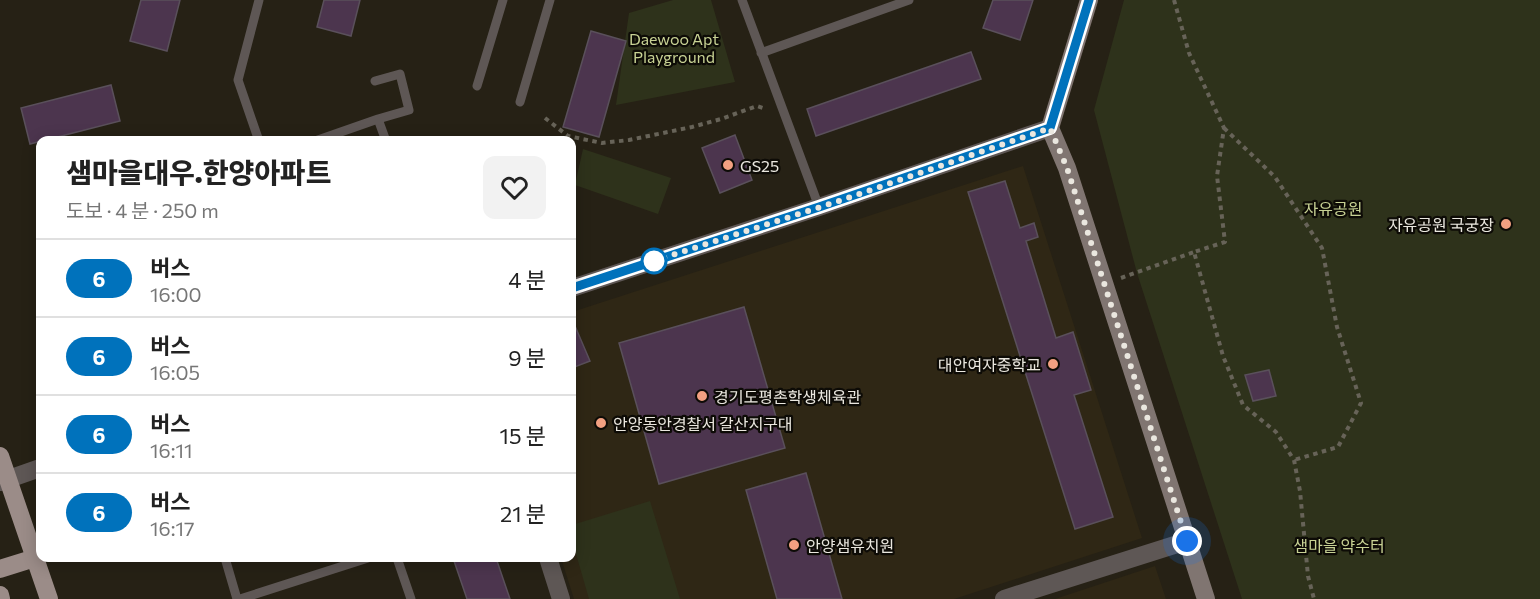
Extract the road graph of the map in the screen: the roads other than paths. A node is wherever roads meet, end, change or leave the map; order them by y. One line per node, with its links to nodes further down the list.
1 (259, 0): 13 (lane)
2 (503, 0): 9 (lane)
3 (550, 0): 10 (lane)
4 (742, 0): 7 (lane)
5 (909, 0): 7 (lane)
6 (1089, 0): 12 (street)
7 (761, 53): 16 (lane)
8 (375, 81): 11 (lane)
9 (477, 86)
10 (520, 102)
11 (378, 119): 14 (lane); 15 (lane)
12 (1050, 128): 16 (street); 21 (street)
13 (257, 136)
14 (329, 136)
15 (384, 136)
16 (819, 207): 17 (street)
17 (576, 287)
18 (0, 456): 20 (main road)
19 (36, 469): 20 (street)
20 (4, 481): 22 (main road)
21 (1187, 541): 34 (street); 35 (street)
22 (35, 558): 23 (main road); 29 (main road)
23 (36, 561)
24 (36, 562): 30 (main road)
25 (226, 562): 31 (lane)
26 (355, 562): 31 (lane)
27 (398, 562): 32 (lane)
28 (549, 562): 33 (street)
29 (0, 569)
30 (49, 599)
31 (239, 599)
32 (411, 599)
33 (561, 599)
34 (1004, 599)
35 (1206, 599)

